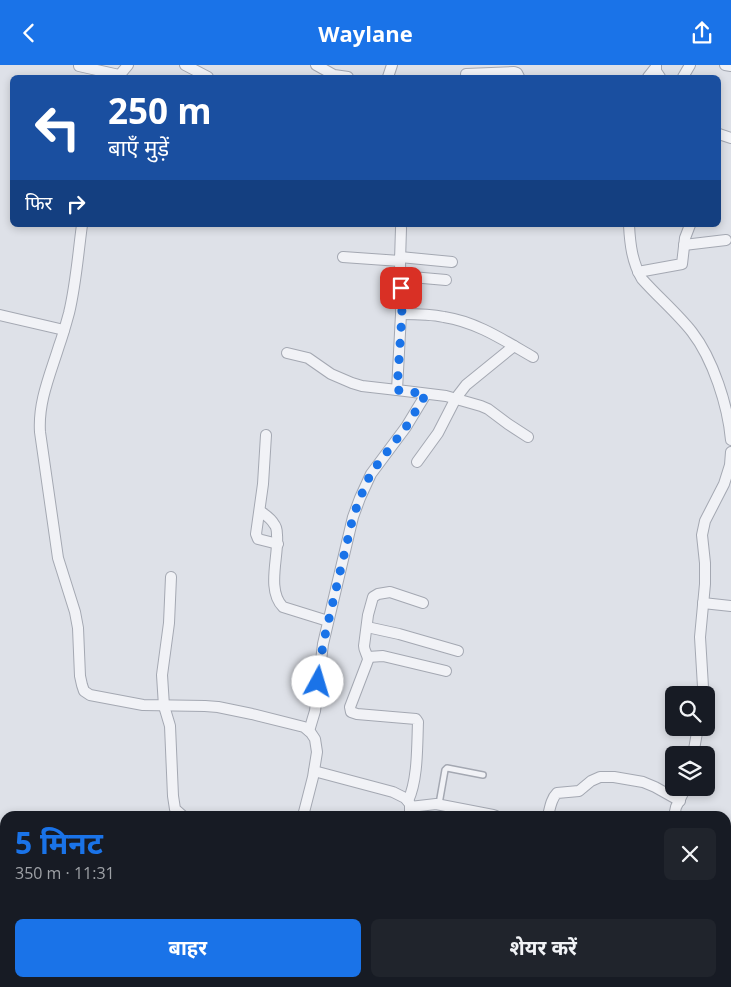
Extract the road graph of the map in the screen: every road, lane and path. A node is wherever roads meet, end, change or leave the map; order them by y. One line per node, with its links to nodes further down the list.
1 (128, 65): 9 (street)
2 (185, 65): 10 (street)
3 (316, 65): 11 (street)
4 (725, 65): 6 (street)
5 (79, 66): 8 (street)
6 (731, 66)
7 (466, 72): 12 (street)
8 (114, 75)
9 (119, 75)
10 (204, 75)
11 (334, 75)
12 (518, 75)
13 (82, 227): 27 (street)
14 (629, 227): 22 (street)
15 (689, 227): 18 (street)
16 (401, 228): 20 (street)
17 (726, 240): 18 (street)
18 (684, 245): 22 (street)
19 (343, 257): 20 (street)
20 (400, 259): 21 (street); 23 (street)
21 (452, 262)
22 (638, 272): 34 (street)
23 (400, 276): 24 (street); 25 (street)
24 (446, 281)
25 (402, 314): 28 (street); 31 (street)
26 (0, 315): 27 (street)
27 (64, 330): 52 (street)
28 (514, 346): 30 (street); 33 (street)
29 (286, 353): 31 (street)
30 (533, 357)
31 (397, 390): 32 (street)
32 (426, 394): 33 (street); 46 (street)
33 (456, 398): 36 (street); 39 (street)
34 (730, 424): 37 (street)
35 (266, 435): 40 (street)
36 (528, 437)
37 (731, 440)
38 (731, 452): 44 (street)
39 (417, 463)
40 (260, 511): 41 (street); 41 (street)
41 (278, 544): 46 (street)
42 (172, 577): 52 (street)
43 (423, 603): 47 (street)
44 (703, 603): 45 (street); 51 (street)
45 (731, 606)
46 (328, 621): 53 (street)
47 (366, 627): 48 (street); 49 (street)
48 (458, 651)
49 (368, 657): 50 (street); 59 (street)
50 (446, 671)
51 (703, 686)
52 (164, 706): 53 (street); 60 (street)
53 (309, 731): 54 (street)
54 (320, 773): 59 (street); 61 (street)
55 (483, 775): 58 (lane)
56 (682, 796): 57 (street)
57 (680, 801): 63 (street); 64 (street)
58 (438, 805): 59 (street); 62 (street)
59 (409, 808)
60 (177, 811)
61 (304, 811)
62 (473, 811)
63 (549, 811)
64 (676, 811)

